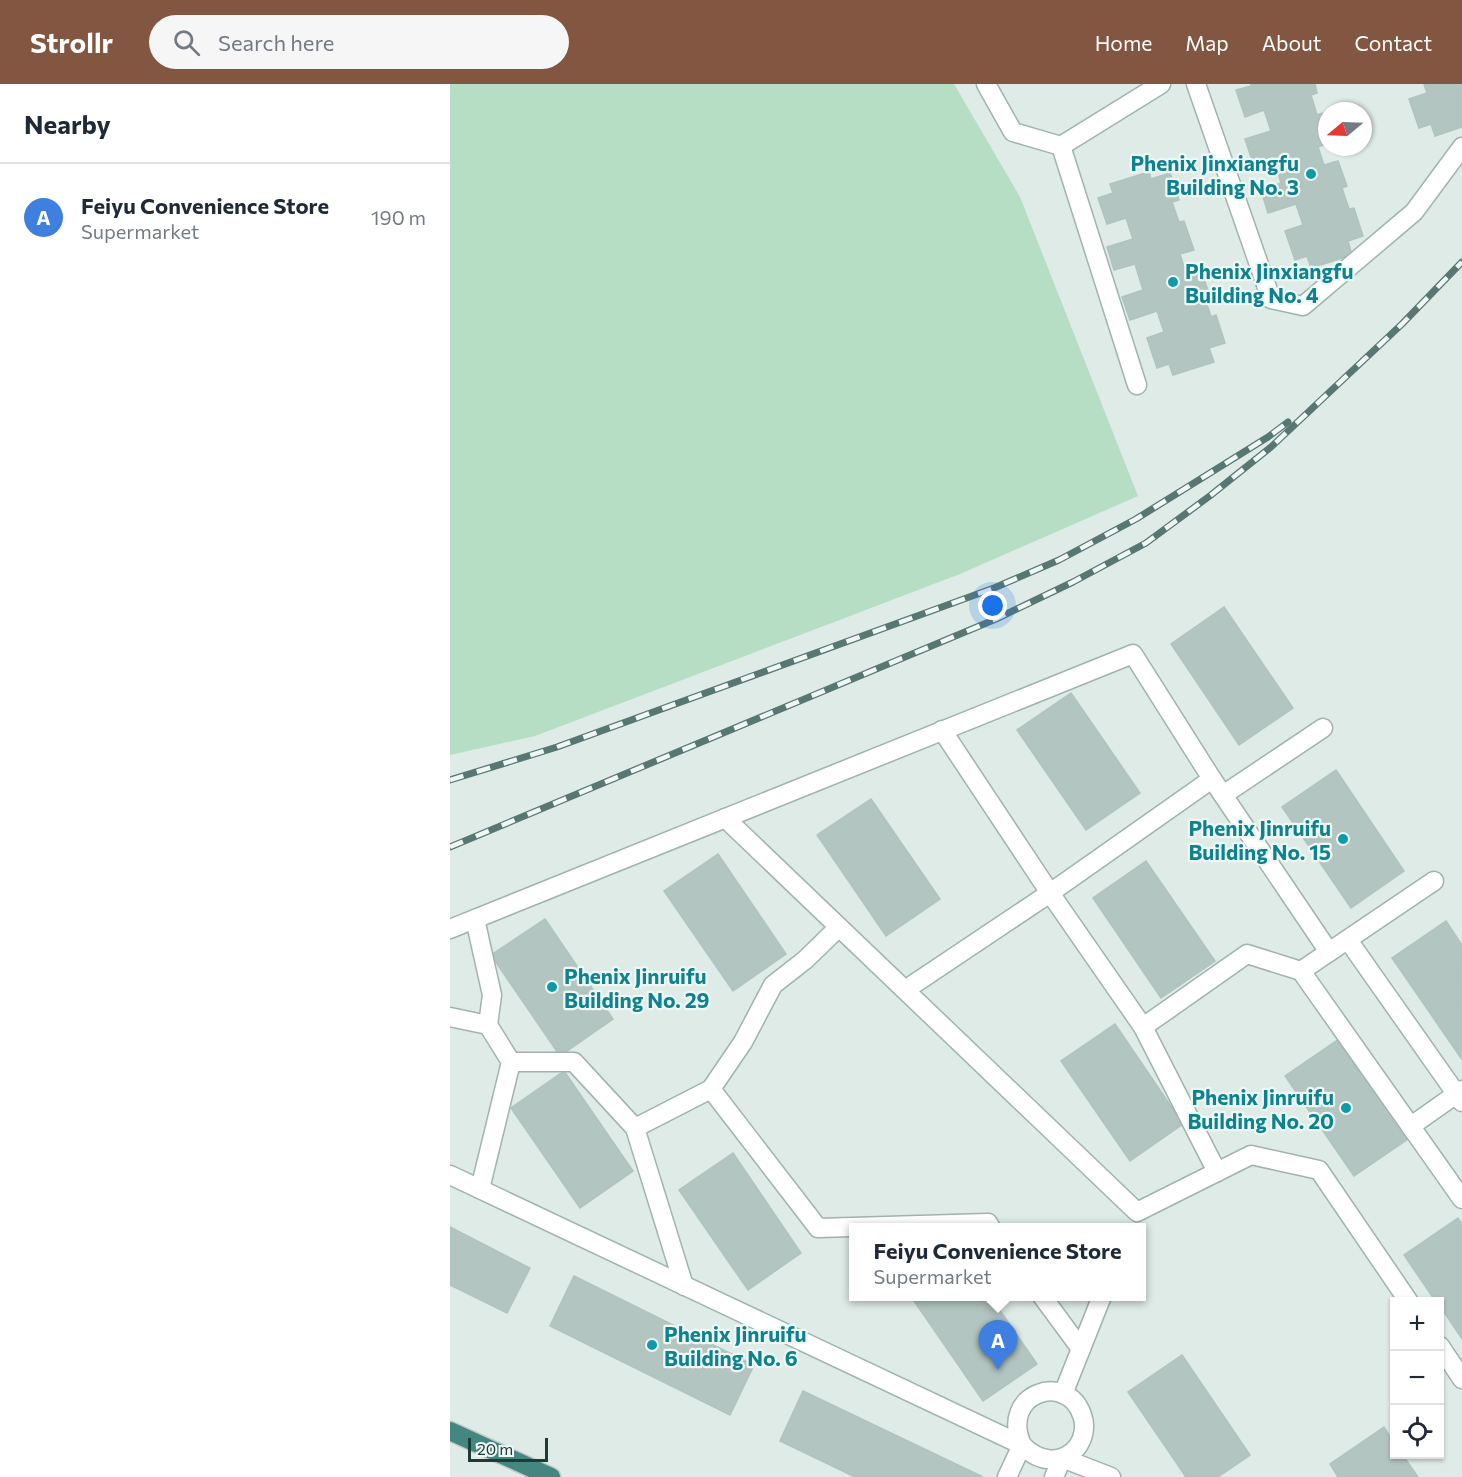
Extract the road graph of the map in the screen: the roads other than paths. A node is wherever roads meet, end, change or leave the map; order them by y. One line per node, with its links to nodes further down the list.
1 (986, 84): 4 (street)
2 (1161, 84): 4 (street)
3 (1196, 84): 5 (street)
4 (1061, 146): 6 (street)
5 (1462, 147)
6 (1137, 385)
7 (1323, 728): 10 (street)
8 (942, 730): 9 (street); 11 (street); 13 (street)
9 (1212, 779): 10 (street); 13 (street)
10 (1223, 795): 18 (street)
11 (725, 818): 14 (street); 15 (street)
12 (1434, 881): 17 (street)
13 (1050, 893): 20 (street); 23 (street)
14 (475, 919): 16 (street); 22 (street)
15 (839, 927): 20 (street); 25 (street)
16 (450, 929)
17 (1348, 939): 18 (street); 26 (street)
18 (1329, 952): 19 (street)
19 (1301, 971): 23 (street); 27 (street)
20 (904, 990): 33 (street)
21 (450, 1017): 22 (street)
22 (488, 1025): 24 (street)
23 (1143, 1027): 29 (street)
24 (511, 1062): 28 (street); 31 (street)
25 (711, 1089): 28 (street); 34 (street)
26 (1460, 1095): 27 (street)
27 (1411, 1126): 32 (street)
28 (635, 1128): 35 (street)
29 (1217, 1172): 33 (street); 36 (street)
30 (450, 1175): 31 (street)
31 (480, 1189): 35 (street)
32 (1462, 1199)
33 (1134, 1220)
34 (849, 1227)
35 (684, 1286): 44 (street)
36 (1406, 1297)
37 (1046, 1301): 39 (street)
38 (1100, 1301): 39 (street)
39 (1081, 1349): 42 (street)
40 (1443, 1351): 41 (street)
41 (1462, 1379)
42 (1063, 1394): 44 (street); 45 (street)
43 (450, 1431): 46 (highway)
44 (1022, 1445): 45 (street); 47 (street)
45 (1062, 1458): 48 (street); 49 (street)
46 (551, 1477)
47 (1007, 1477)
48 (1054, 1477)
49 (1111, 1477)

